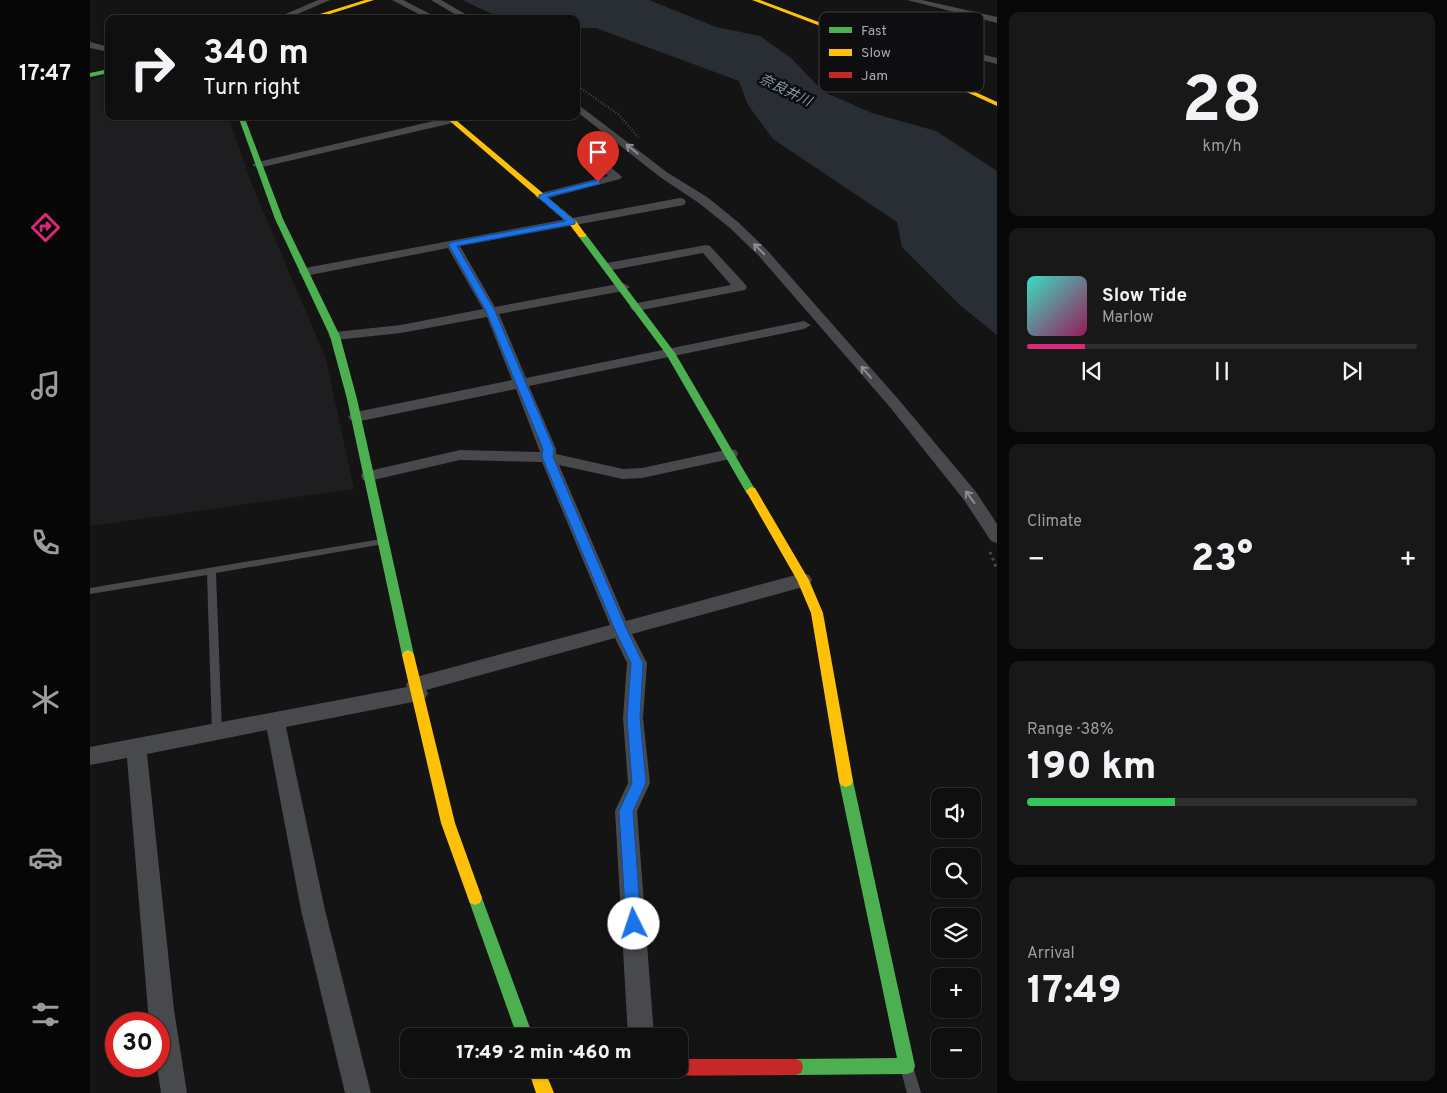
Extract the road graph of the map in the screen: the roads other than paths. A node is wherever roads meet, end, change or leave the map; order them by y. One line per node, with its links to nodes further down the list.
1 (326, 0): 8 (street)
2 (371, 0): 9 (street)
3 (396, 0): 10 (street)
4 (435, 0): 11 (street)
5 (754, 0): 14 (street)
6 (911, 0): 7 (street)
7 (963, 12)
8 (288, 15)
9 (320, 15)
10 (428, 15)
11 (463, 15)
12 (984, 17): 13 (street)
13 (997, 20)
14 (819, 25)
15 (90, 44): 16 (street)
16 (105, 48)
17 (984, 58): 18 (street)
18 (997, 61)
19 (105, 71): 20 (street)
20 (90, 75)
21 (972, 92): 22 (street)
22 (997, 104)
23 (580, 109): 46 (street, one-way to 23)
24 (241, 120): 28 (street)
25 (442, 120): 28 (street)
26 (452, 120): 29 (street)
27 (592, 157): 29 (street)
28 (258, 165): 34 (street)
29 (541, 196): 31 (street)
30 (680, 202): 31 (street)
31 (573, 223): 32 (street); 33 (street)
32 (452, 244): 34 (street); 37 (street)
33 (607, 267): 35 (street); 36 (street)
34 (305, 272): 39 (street)
35 (623, 287): 36 (street); 37 (street)
36 (637, 307): 40 (street)
37 (491, 311): 39 (street); 41 (street)
38 (804, 326): 40 (street)
39 (335, 336): 42 (street)
40 (670, 353): 41 (street); 43 (street)
41 (522, 383): 42 (street); 44 (street)
42 (356, 417): 45 (street)
43 (730, 454): 44 (street); 49 (street)
44 (548, 457): 45 (street); 51 (street)
45 (369, 476): 47 (street)
46 (997, 537)
47 (382, 542): 48 (lane); 52 (street)
48 (211, 571): 50 (lane); 54 (lane)
49 (803, 580): 51 (street); 59 (street)
50 (90, 591)
51 (621, 630): 52 (street); 58 (street)
52 (417, 689): 53 (street); 57 (street)
53 (275, 721): 54 (street); 63 (street)
54 (217, 732): 55 (street)
55 (136, 747): 56 (street); 62 (street)
56 (90, 756)
57 (521, 1028)
58 (640, 1028)
59 (907, 1066): 60 (street); 65 (lane)
60 (688, 1068)
61 (539, 1078): 64 (street)
62 (174, 1093)
63 (358, 1093)
64 (545, 1093)
65 (914, 1093)

